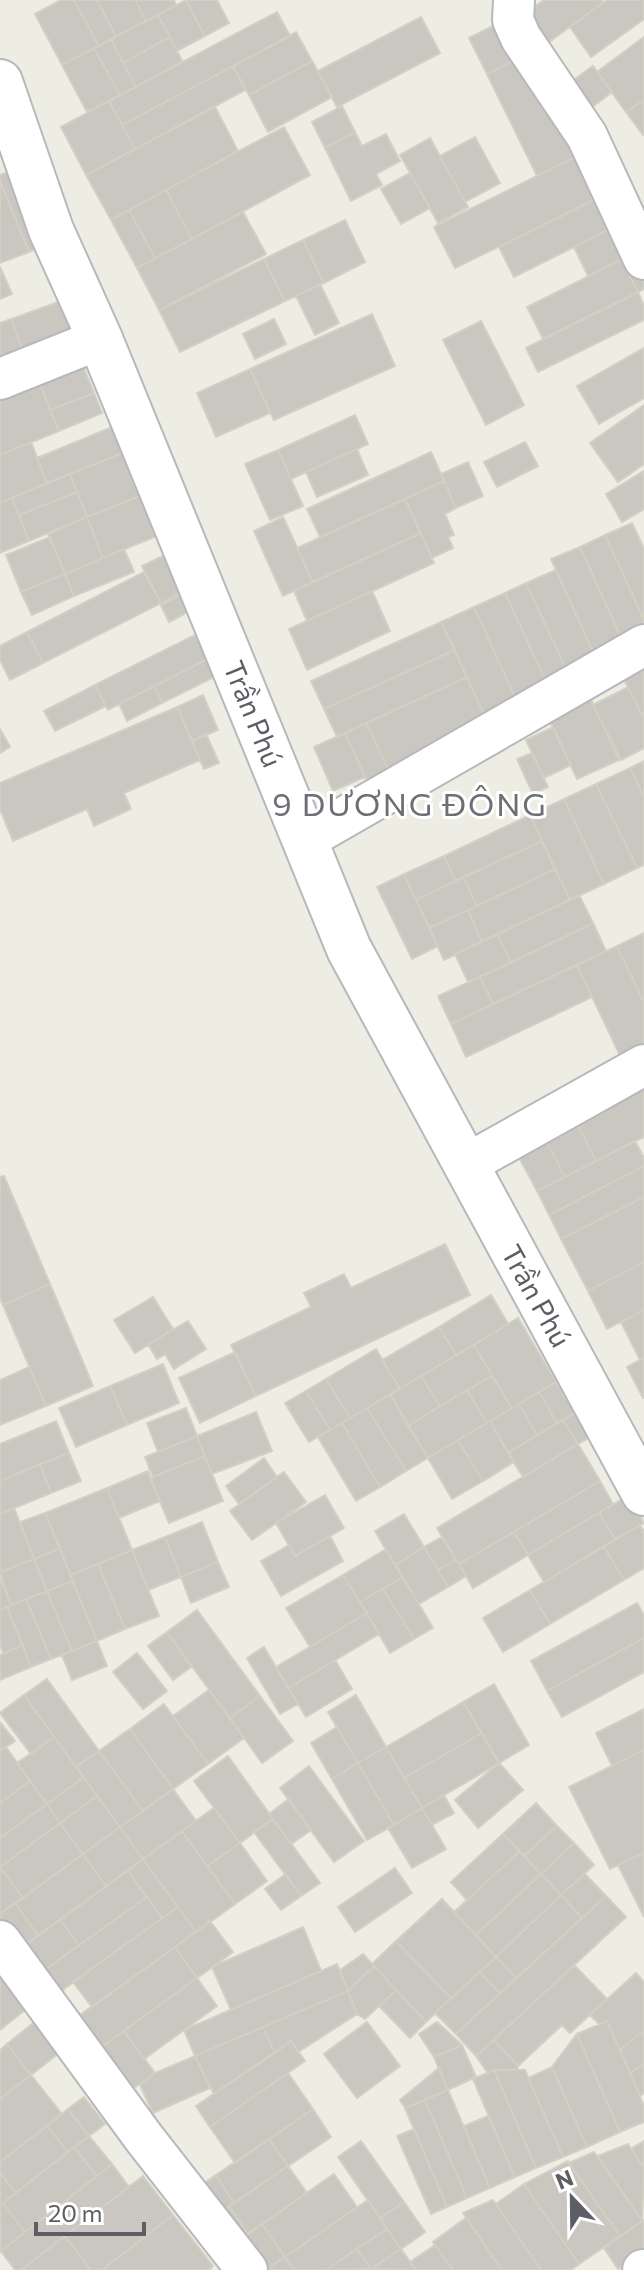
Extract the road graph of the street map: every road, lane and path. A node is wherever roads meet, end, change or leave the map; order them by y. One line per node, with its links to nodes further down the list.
1 (514, 0): 3 (street)
2 (0, 82): 4 (street, Trần Phú)
3 (644, 259)
4 (100, 339): 5 (street); 7 (street, Trần Phú)
5 (0, 379)
6 (644, 645): 7 (street)
7 (305, 840): 9 (street, Trần Phú)
8 (644, 1065): 9 (street)
9 (465, 1165): 10 (street, Trần Phú)
10 (644, 1493)
11 (0, 1941): 12 (street)
12 (247, 2270)

